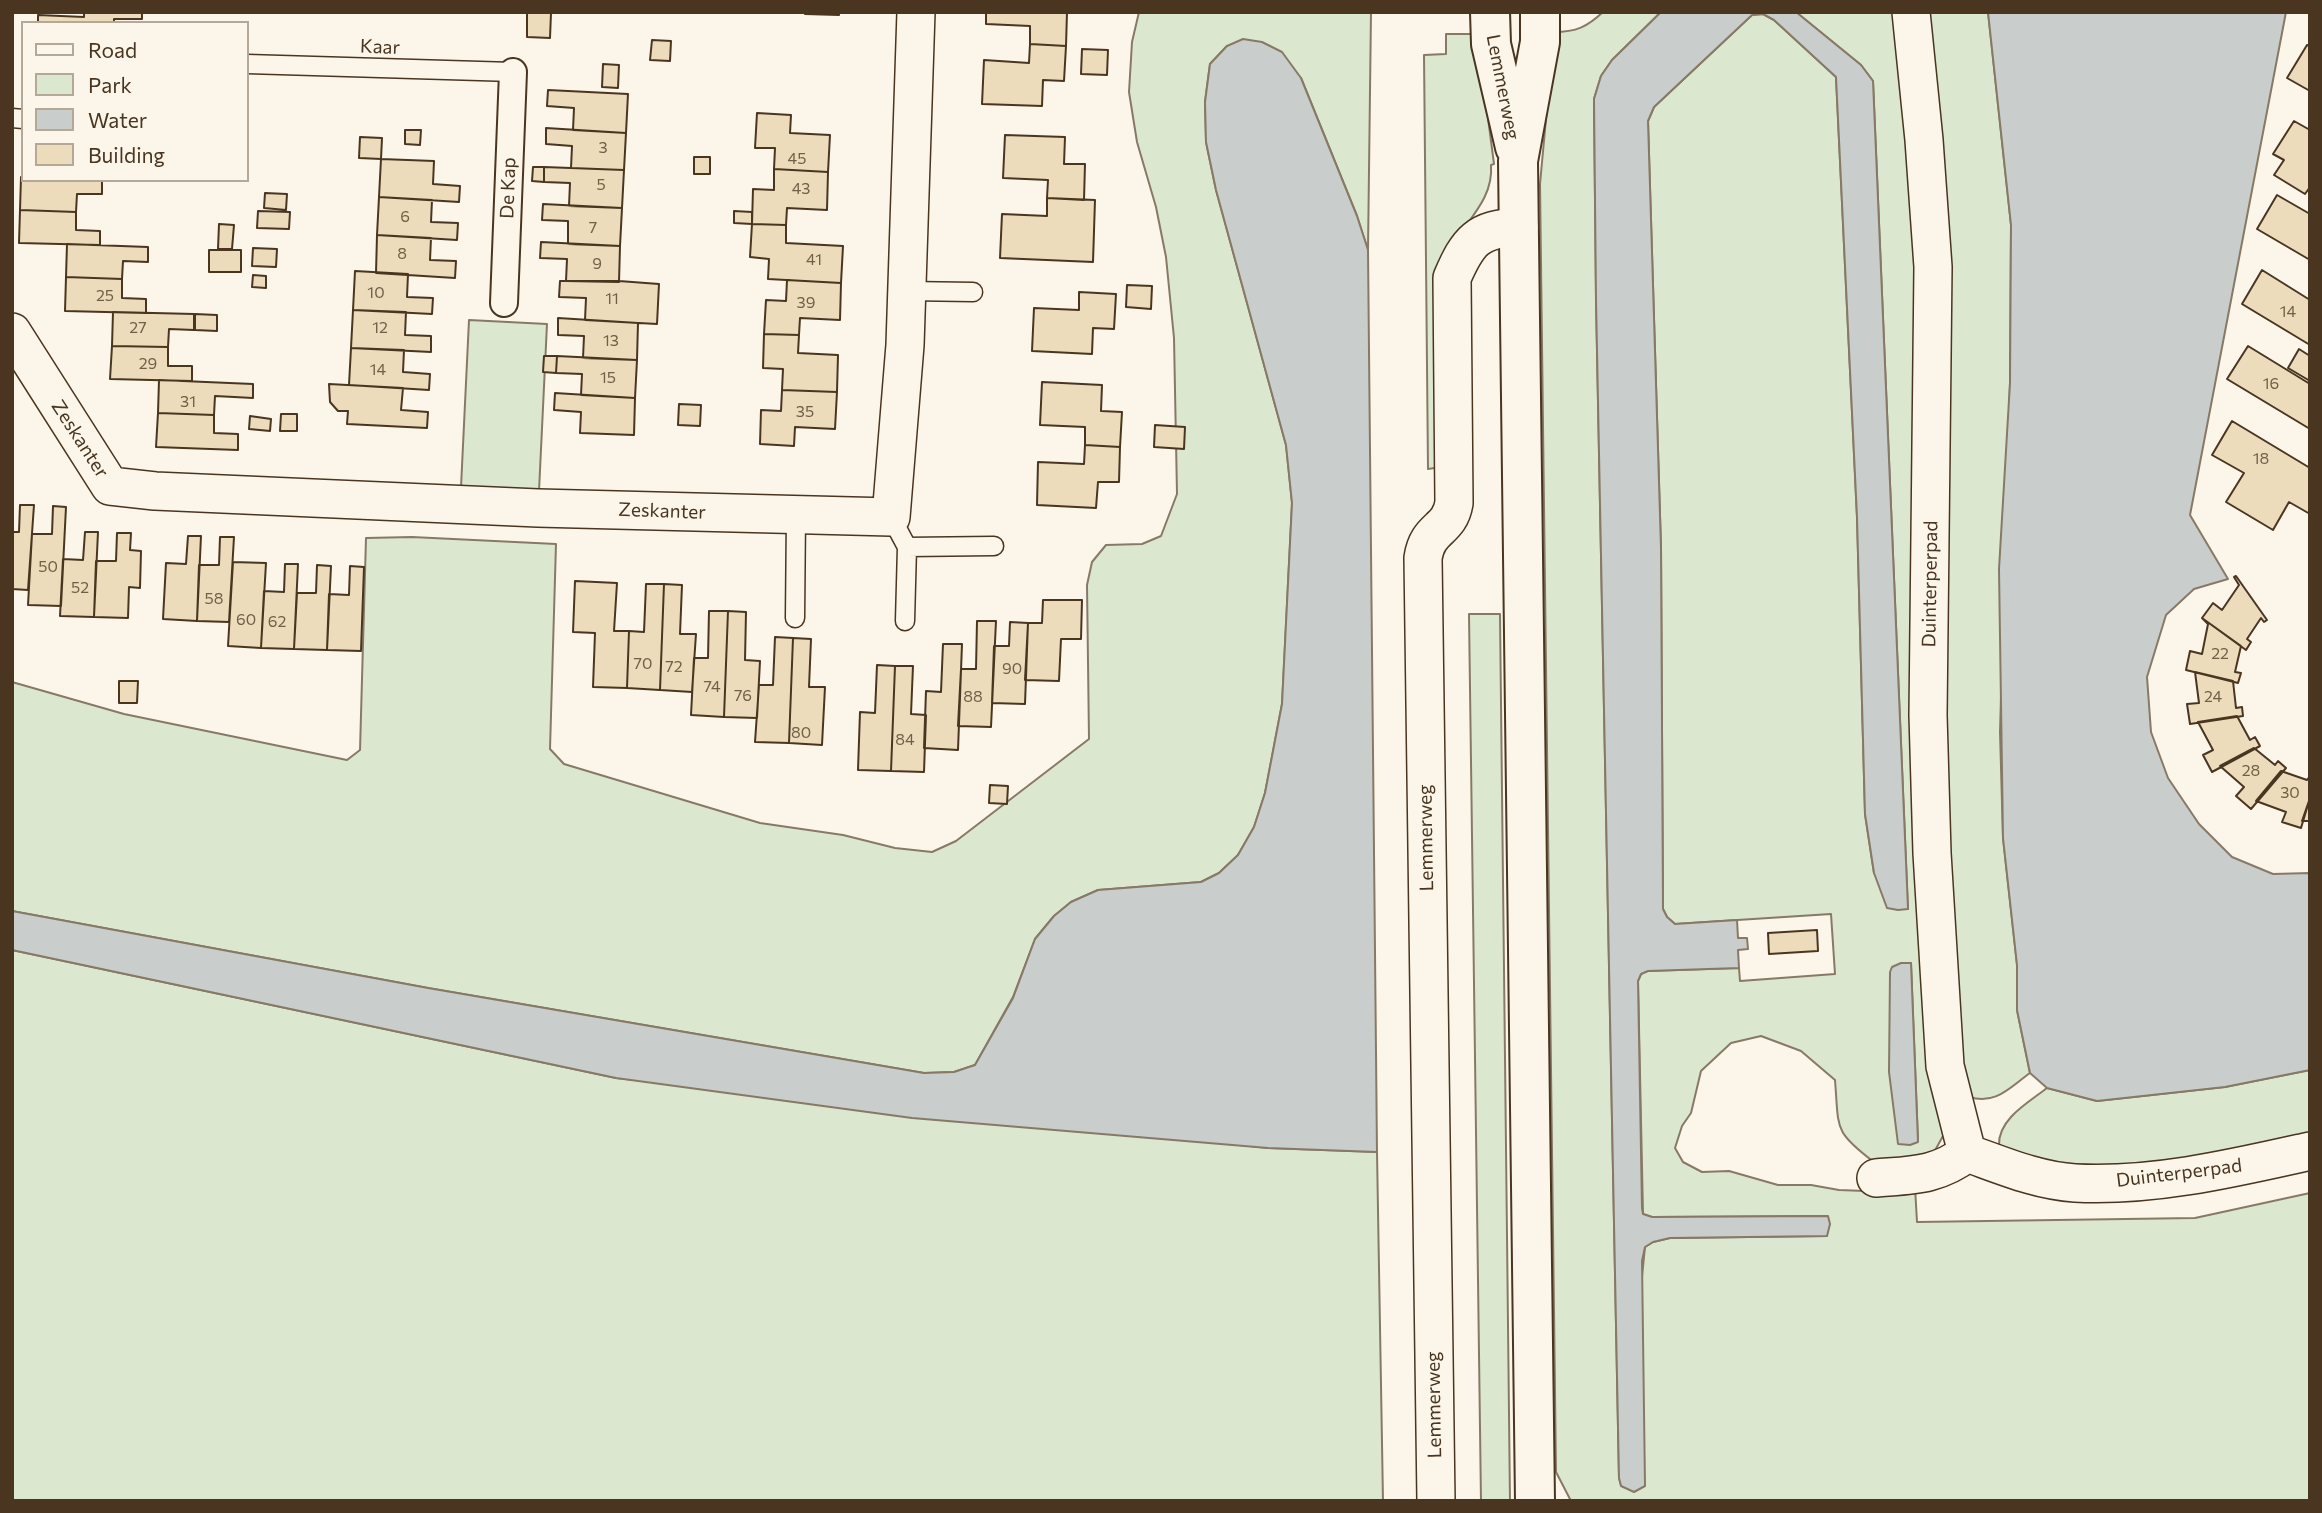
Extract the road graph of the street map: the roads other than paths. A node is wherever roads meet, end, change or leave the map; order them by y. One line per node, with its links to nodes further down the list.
1 (916, 12): 9 (street)
2 (1490, 12): 7 (main road, Lemmerweg)
3 (1540, 12): 7 (main road, Lemmerweg)
4 (1911, 12): 19 (street, Duinterperpad)
5 (248, 64): 6 (lane, Kaar)
6 (513, 72): 11 (street, De Kap)
7 (1518, 161): 8 (main road, Lemmerweg)
8 (1519, 227): 21 (street, Lemmerweg); 22 (main road, Lemmerweg)
9 (906, 291): 10 (lane); 14 (street)
10 (973, 292)
11 (504, 303)
12 (12, 332): 13 (street, Zeskanter)
13 (796, 515): 14 (street, Zeskanter); 16 (lane)
14 (899, 532): 15 (lane); 17 (lane)
15 (994, 546)
16 (795, 618)
17 (905, 621)
18 (2310, 1151): 19 (street, Duinterperpad)
19 (1967, 1153): 20 (street)
20 (1876, 1178)
21 (1436, 1501)
22 (1535, 1501)

